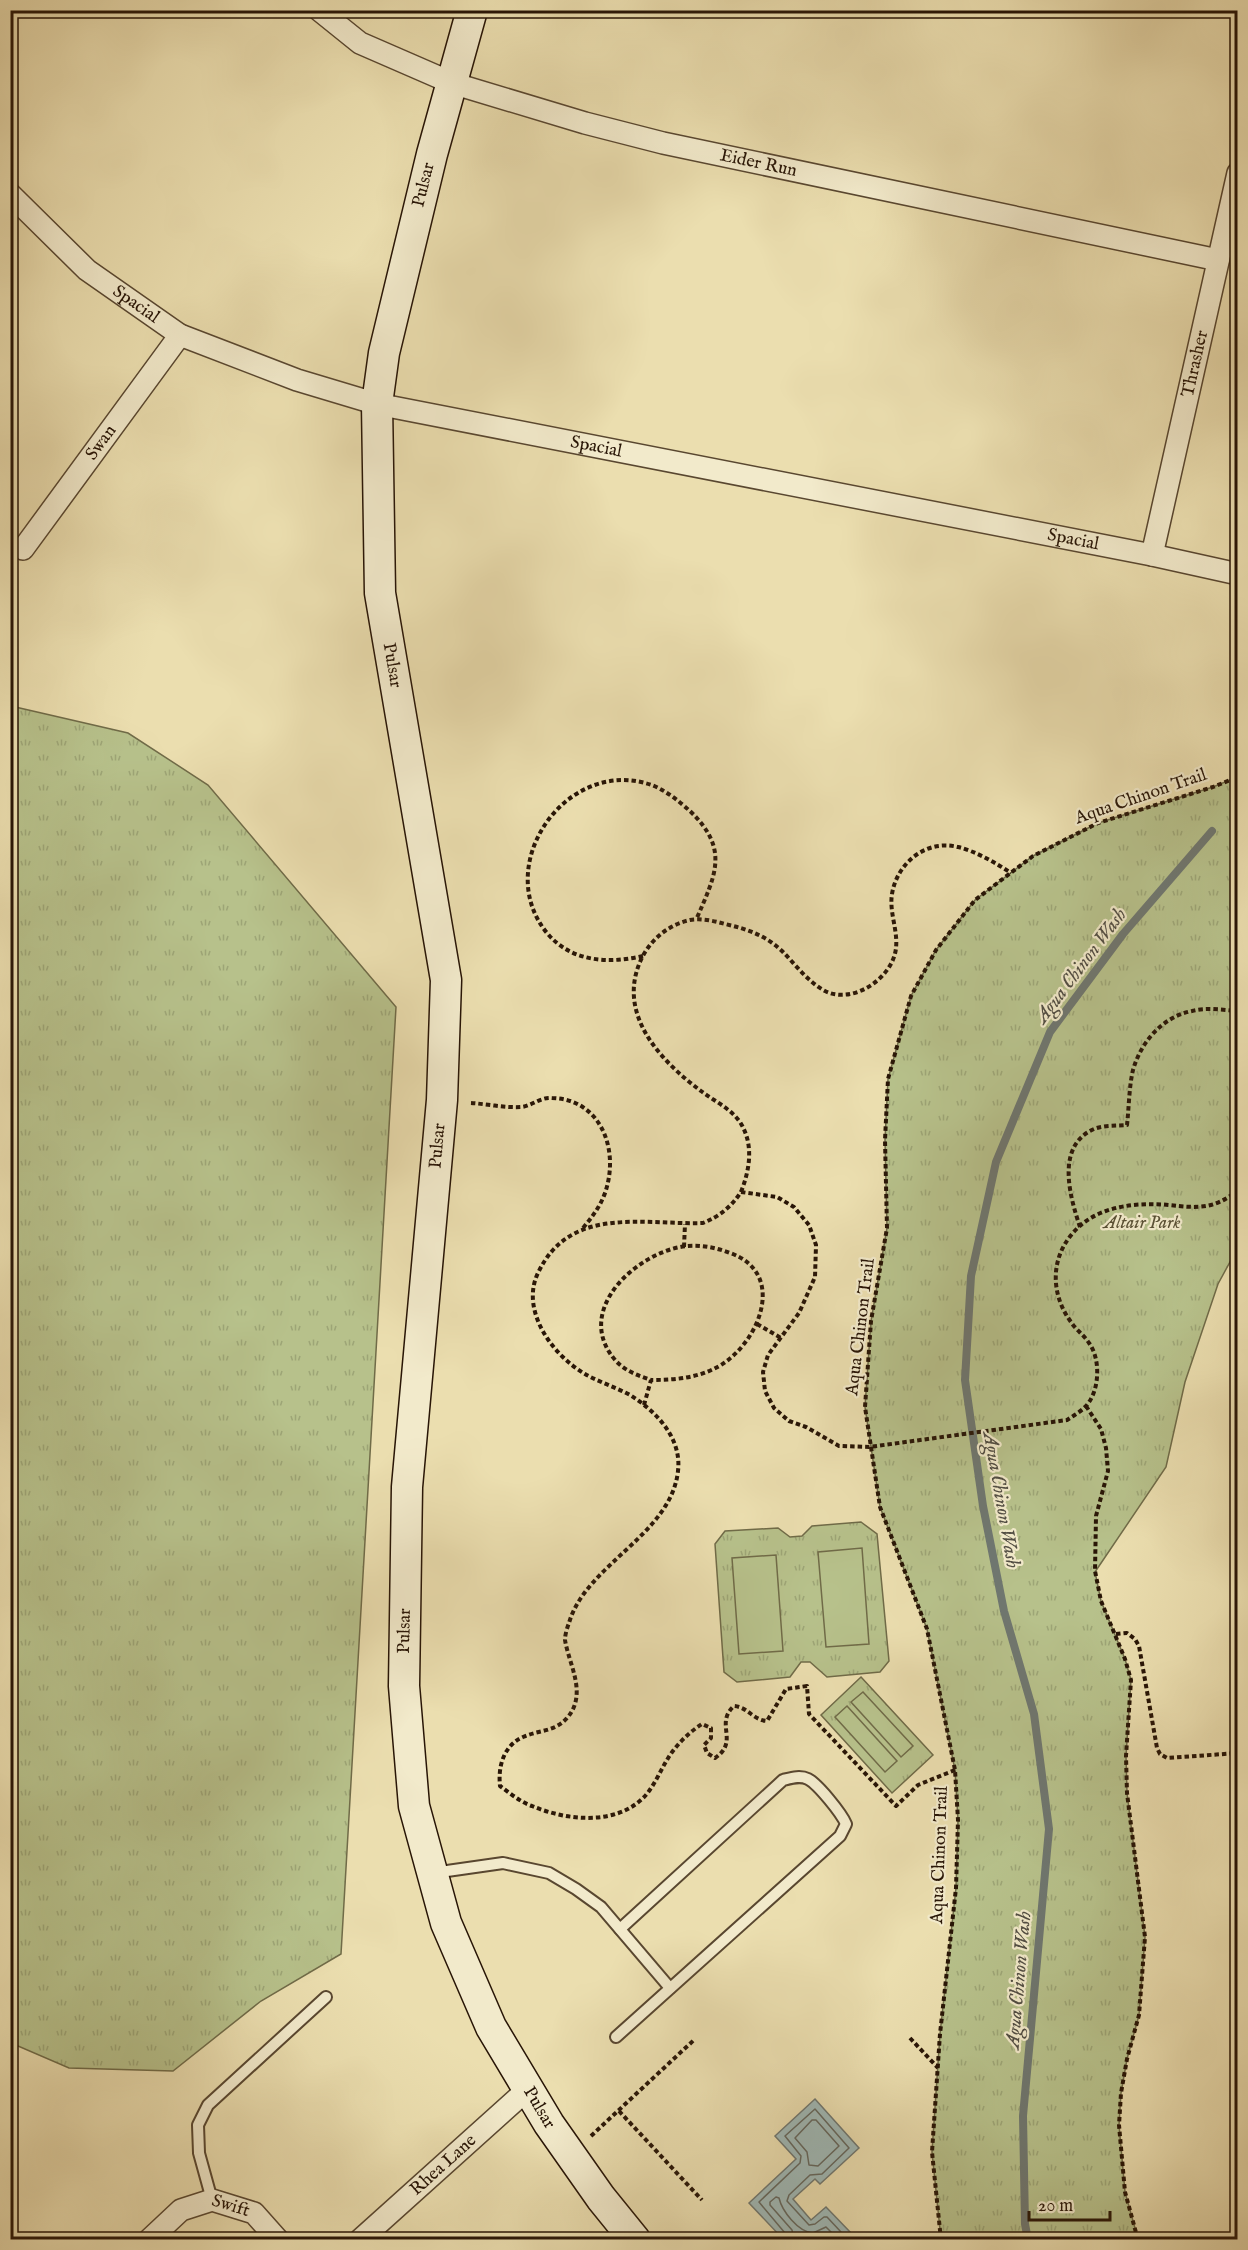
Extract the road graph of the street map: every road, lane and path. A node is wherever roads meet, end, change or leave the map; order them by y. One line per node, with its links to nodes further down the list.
1 (319, 10): 3 (street, Eider Run)
2 (472, 10): 3 (street, Pulsar)
3 (452, 83): 6 (street, Eider Run); 8 (street, Pulsar)
4 (1238, 173): 6 (street, Thrasher)
5 (10, 194): 7 (street, Spacial)
6 (1218, 260): 10 (street, Thrasher)
7 (180, 335): 8 (street, Spacial); 9 (street, Swan)
8 (377, 404): 10 (street, Spacial); 19 (street, Pulsar)
9 (23, 549)
10 (1152, 555): 11 (street, Spacial)
11 (1238, 574)
12 (1238, 777): 13 (path, Aqua Chinon Trail)
13 (1011, 873): 14 (path); 31 (path, Aqua Chinon Trail)
14 (696, 920): 15 (path); 15 (path)
15 (643, 956): 21 (path)
16 (1238, 993): 17 (path)
17 (1237, 1011): 18 (path); 23 (path)
18 (1238, 1053)
19 (442, 1101): 24 (path); 35 (street, Pulsar)
20 (1238, 1190): 23 (path)
21 (741, 1192): 22 (path); 27 (path)
22 (686, 1224): 24 (path); 25 (path)
23 (1080, 1227): 30 (path)
24 (583, 1229): 29 (path)
25 (684, 1247): 26 (path); 28 (path)
26 (757, 1324): 27 (path); 28 (path)
27 (781, 1338): 31 (path)
28 (651, 1380): 29 (path)
29 (644, 1405): 34 (path)
30 (1086, 1406): 31 (path); 32 (path)
31 (869, 1447): 34 (path, Aqua Chinon Trail)
32 (1116, 1634): 33 (path); 53 (path)
33 (1238, 1753)
34 (955, 1770): 42 (path, Aqua Chinon Trail)
35 (432, 1873): 36 (lane); 43 (street, Pulsar)
36 (620, 1929): 37 (lane); 37 (lane)
37 (670, 1989): 39 (lane)
38 (326, 1997): 46 (lane)
39 (616, 2037)
40 (910, 2038): 42 (path)
41 (695, 2039): 44 (path)
42 (938, 2068): 52 (path, Aqua Chinon Trail)
43 (528, 2090): 45 (street, Pulsar); 50 (street, Rhea Lane)
44 (619, 2110): 45 (path); 47 (path)
45 (571, 2156): 51 (street, Pulsar)
46 (212, 2200): 48 (street, Swift); 49 (street, Swift)
47 (702, 2200)
48 (149, 2240)
49 (278, 2240)
50 (360, 2240)
51 (634, 2240)
52 (941, 2240)
53 (1138, 2240)

